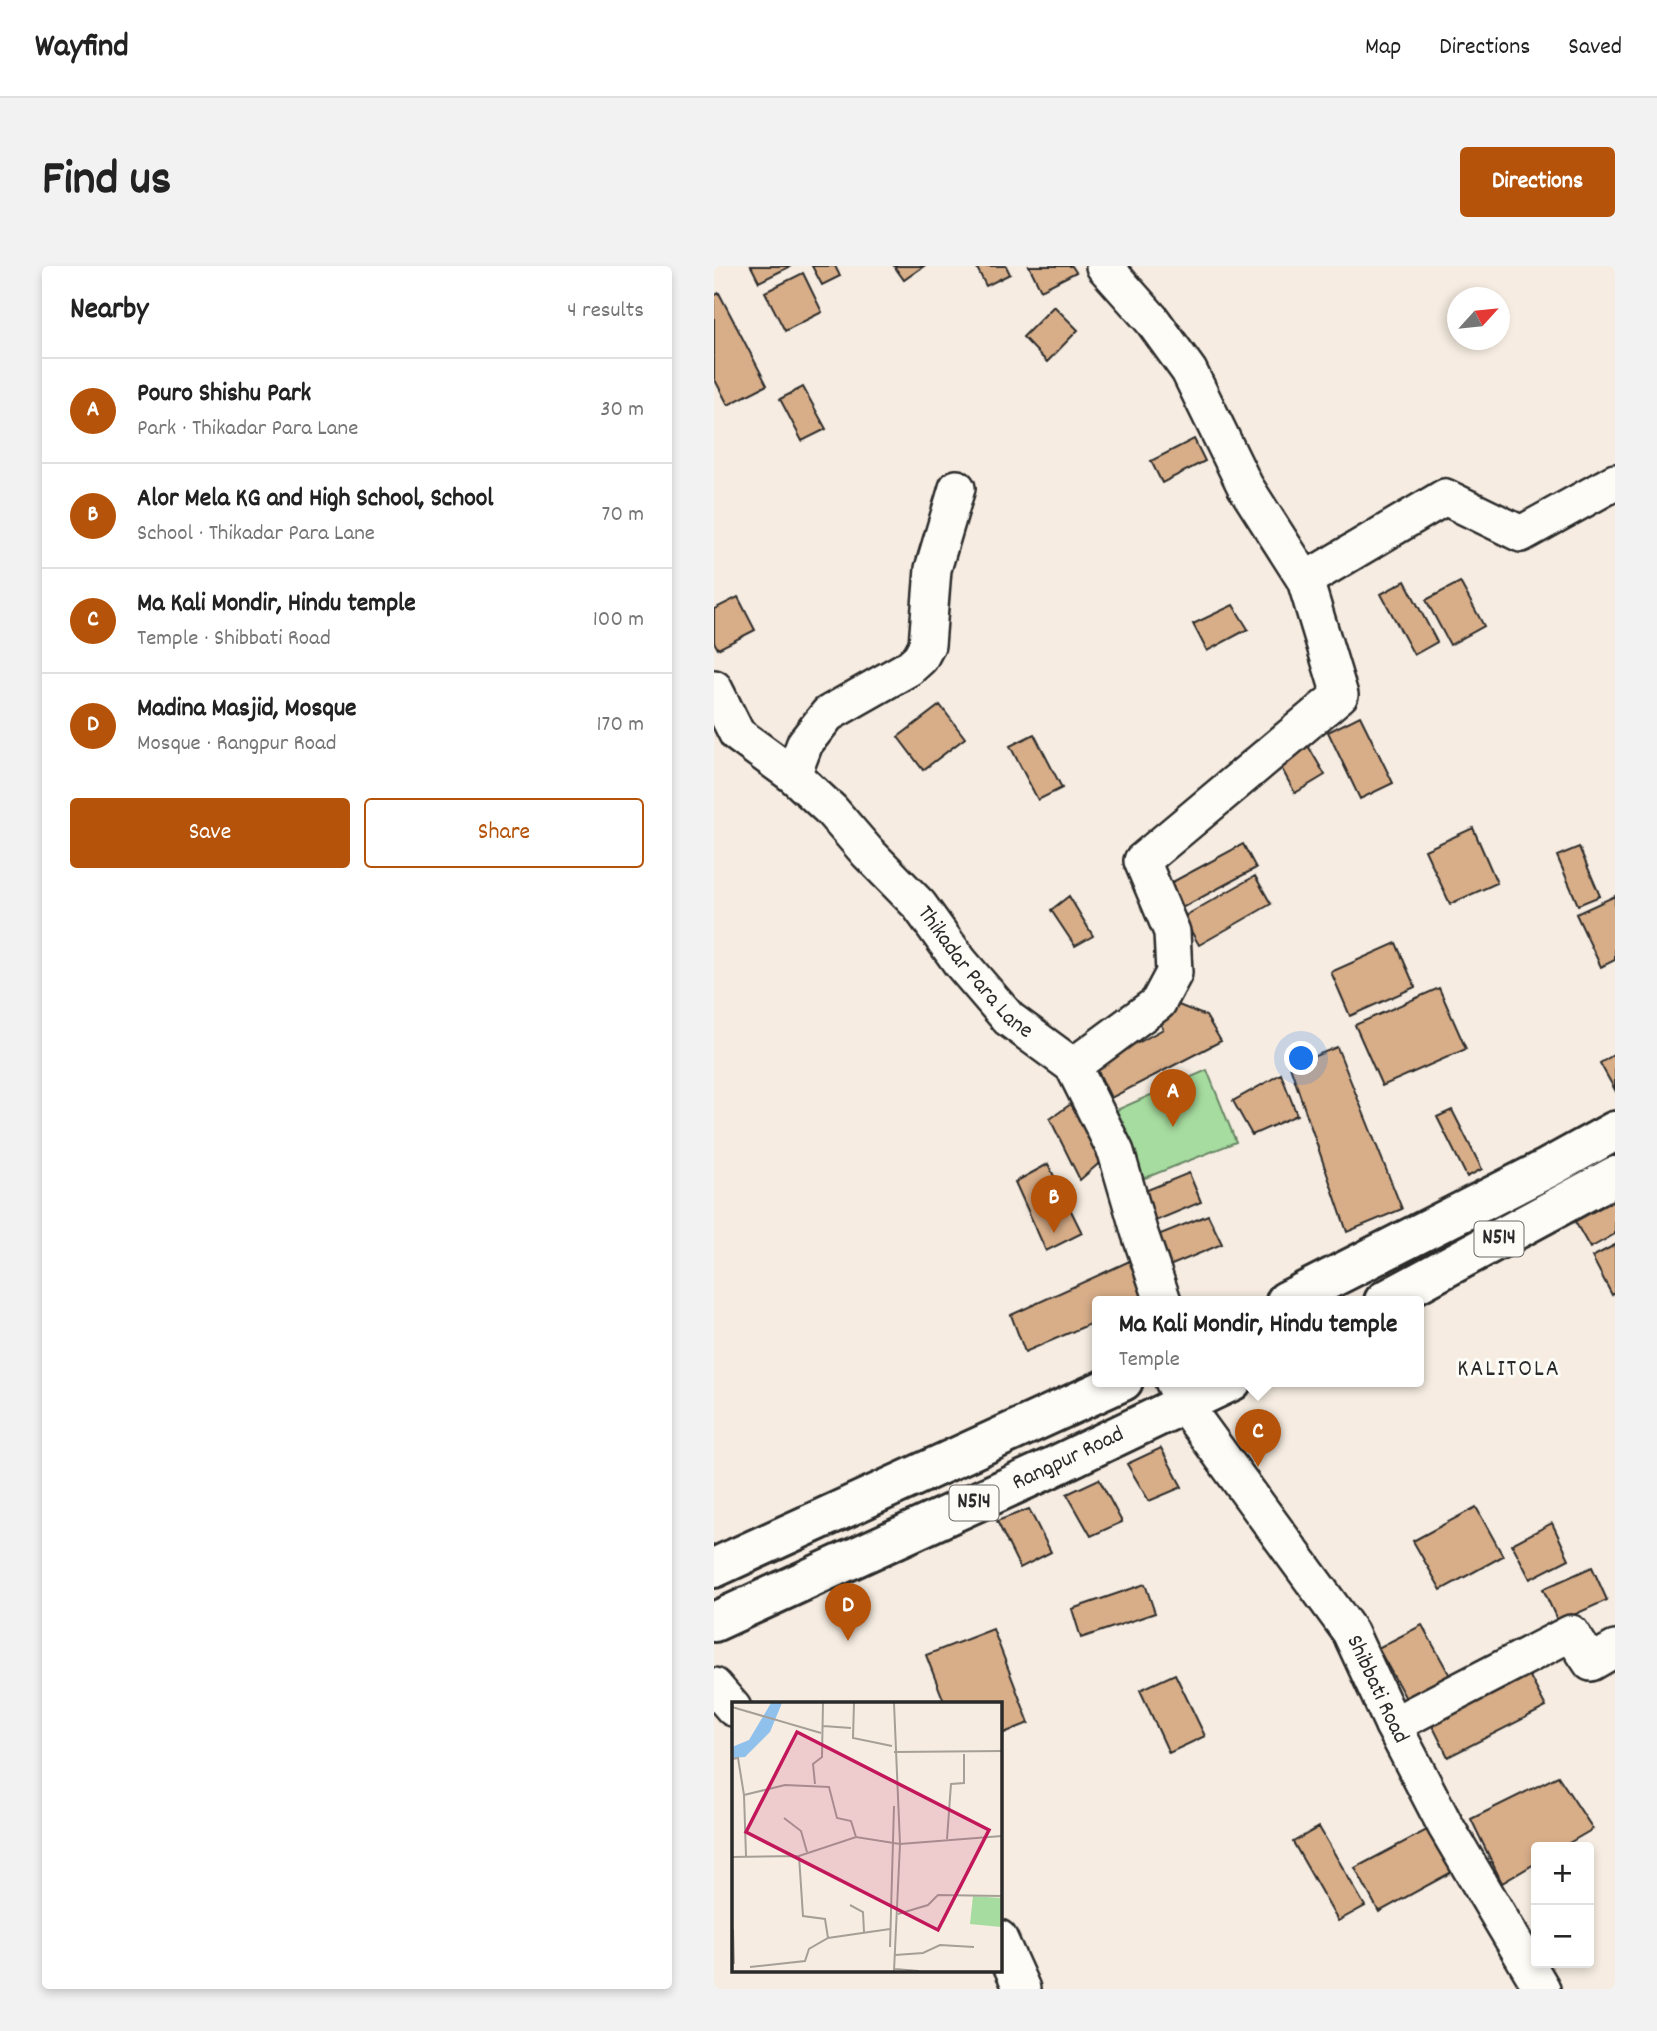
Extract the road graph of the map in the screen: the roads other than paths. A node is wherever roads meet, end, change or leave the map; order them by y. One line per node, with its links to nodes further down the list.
1 (1104, 266): 4 (street)
2 (1615, 482): 4 (street)
3 (957, 488): 7 (street)
4 (1305, 580): 8 (street)
5 (714, 688): 6 (street, Thikadar Para Lane)
6 (725, 739): 7 (street, Thikadar Para Lane)
7 (793, 775): 8 (street, Thikadar Para Lane)
8 (1073, 1066): 11 (street, Thikadar Para Lane)
9 (1615, 1131): 12 (highway, N514)
10 (1615, 1176): 13 (highway, N514)
11 (1161, 1296)
12 (1296, 1296)
13 (1393, 1296)
14 (1110, 1387): 17 (highway, Rangpur Road / N514)
15 (1206, 1387): 16 (highway, Rangpur Road / N514)
16 (1179, 1393): 18 (highway, Rangpur Road / N514); 22 (street, Shibbati Road)
17 (714, 1568)
18 (714, 1622)
19 (1615, 1649): 22 (street)
20 (714, 1686): 21 (street)
21 (732, 1707)
22 (1393, 1725): 25 (street, Shibbati Road)
23 (1001, 1942): 24 (street)
24 (1023, 1989)
25 (1542, 1989)

